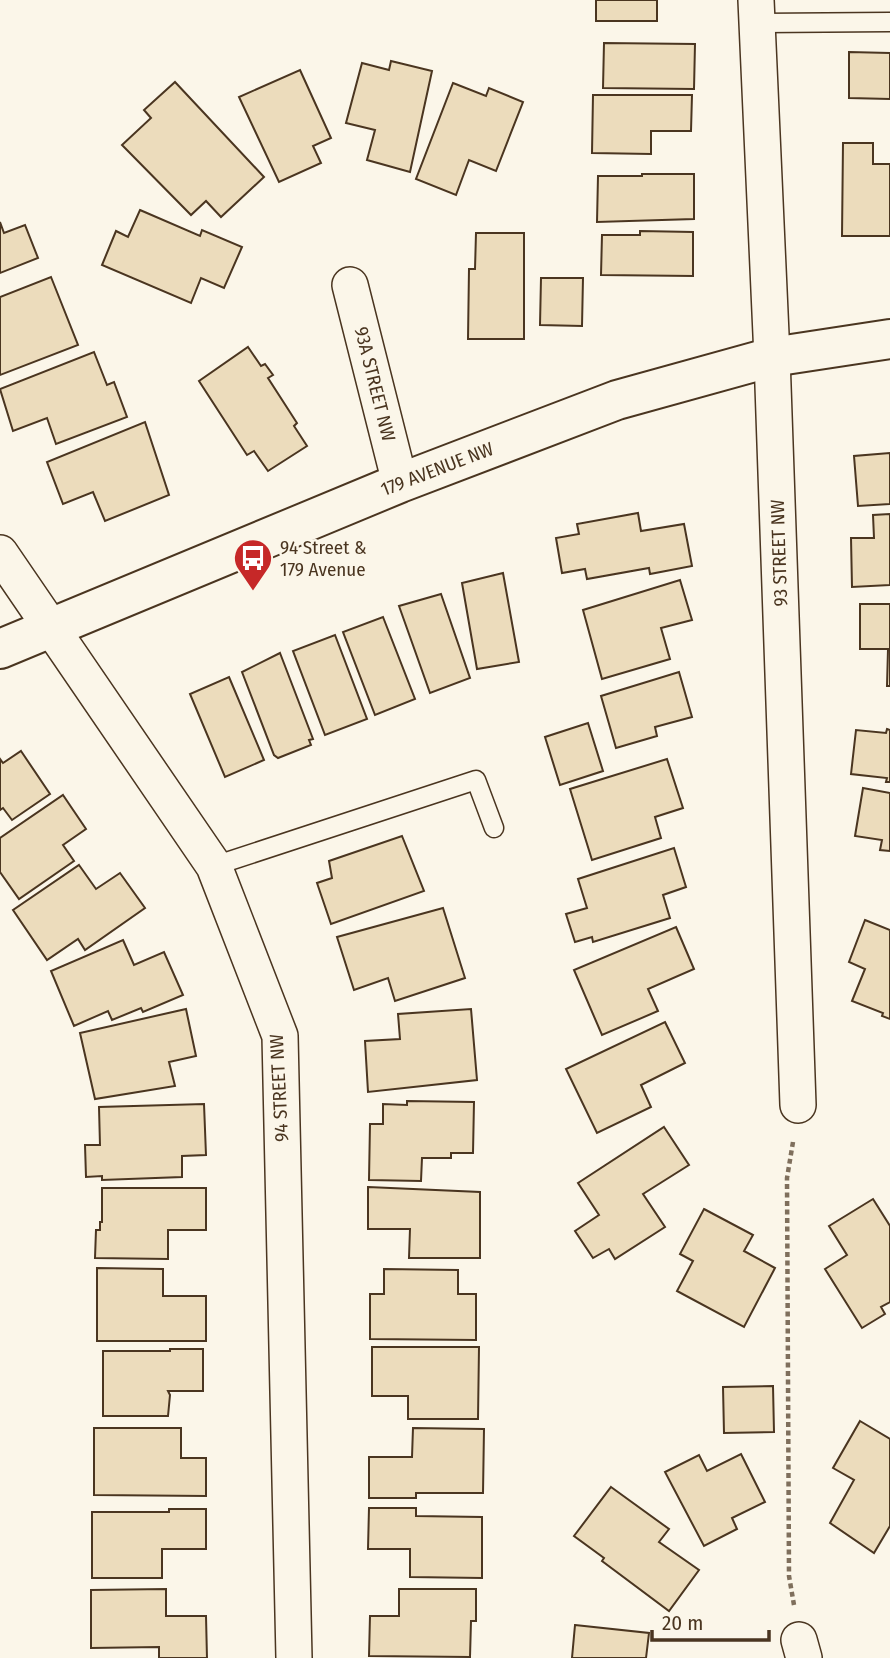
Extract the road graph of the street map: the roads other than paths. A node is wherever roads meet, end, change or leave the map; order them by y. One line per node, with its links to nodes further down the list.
1 (756, 12): 2 (lane); 5 (street, 93 STREET NW)
2 (890, 22)
3 (350, 285): 6 (street, 93A STREET NW)
4 (890, 339): 5 (street, 179 AVENUE NW)
5 (772, 357): 6 (street, 179 AVENUE NW); 12 (street, 93 STREET NW)
6 (400, 483): 8 (street, 179 AVENUE NW)
7 (0, 553): 8 (street, 94 STREET NW)
8 (51, 630): 9 (street, 179 AVENUE NW); 11 (street, 94 STREET NW)
9 (0, 649)
10 (494, 828): 11 (lane)
11 (214, 866): 13 (street, 94 STREET NW)
12 (798, 1105)
13 (294, 1658)

